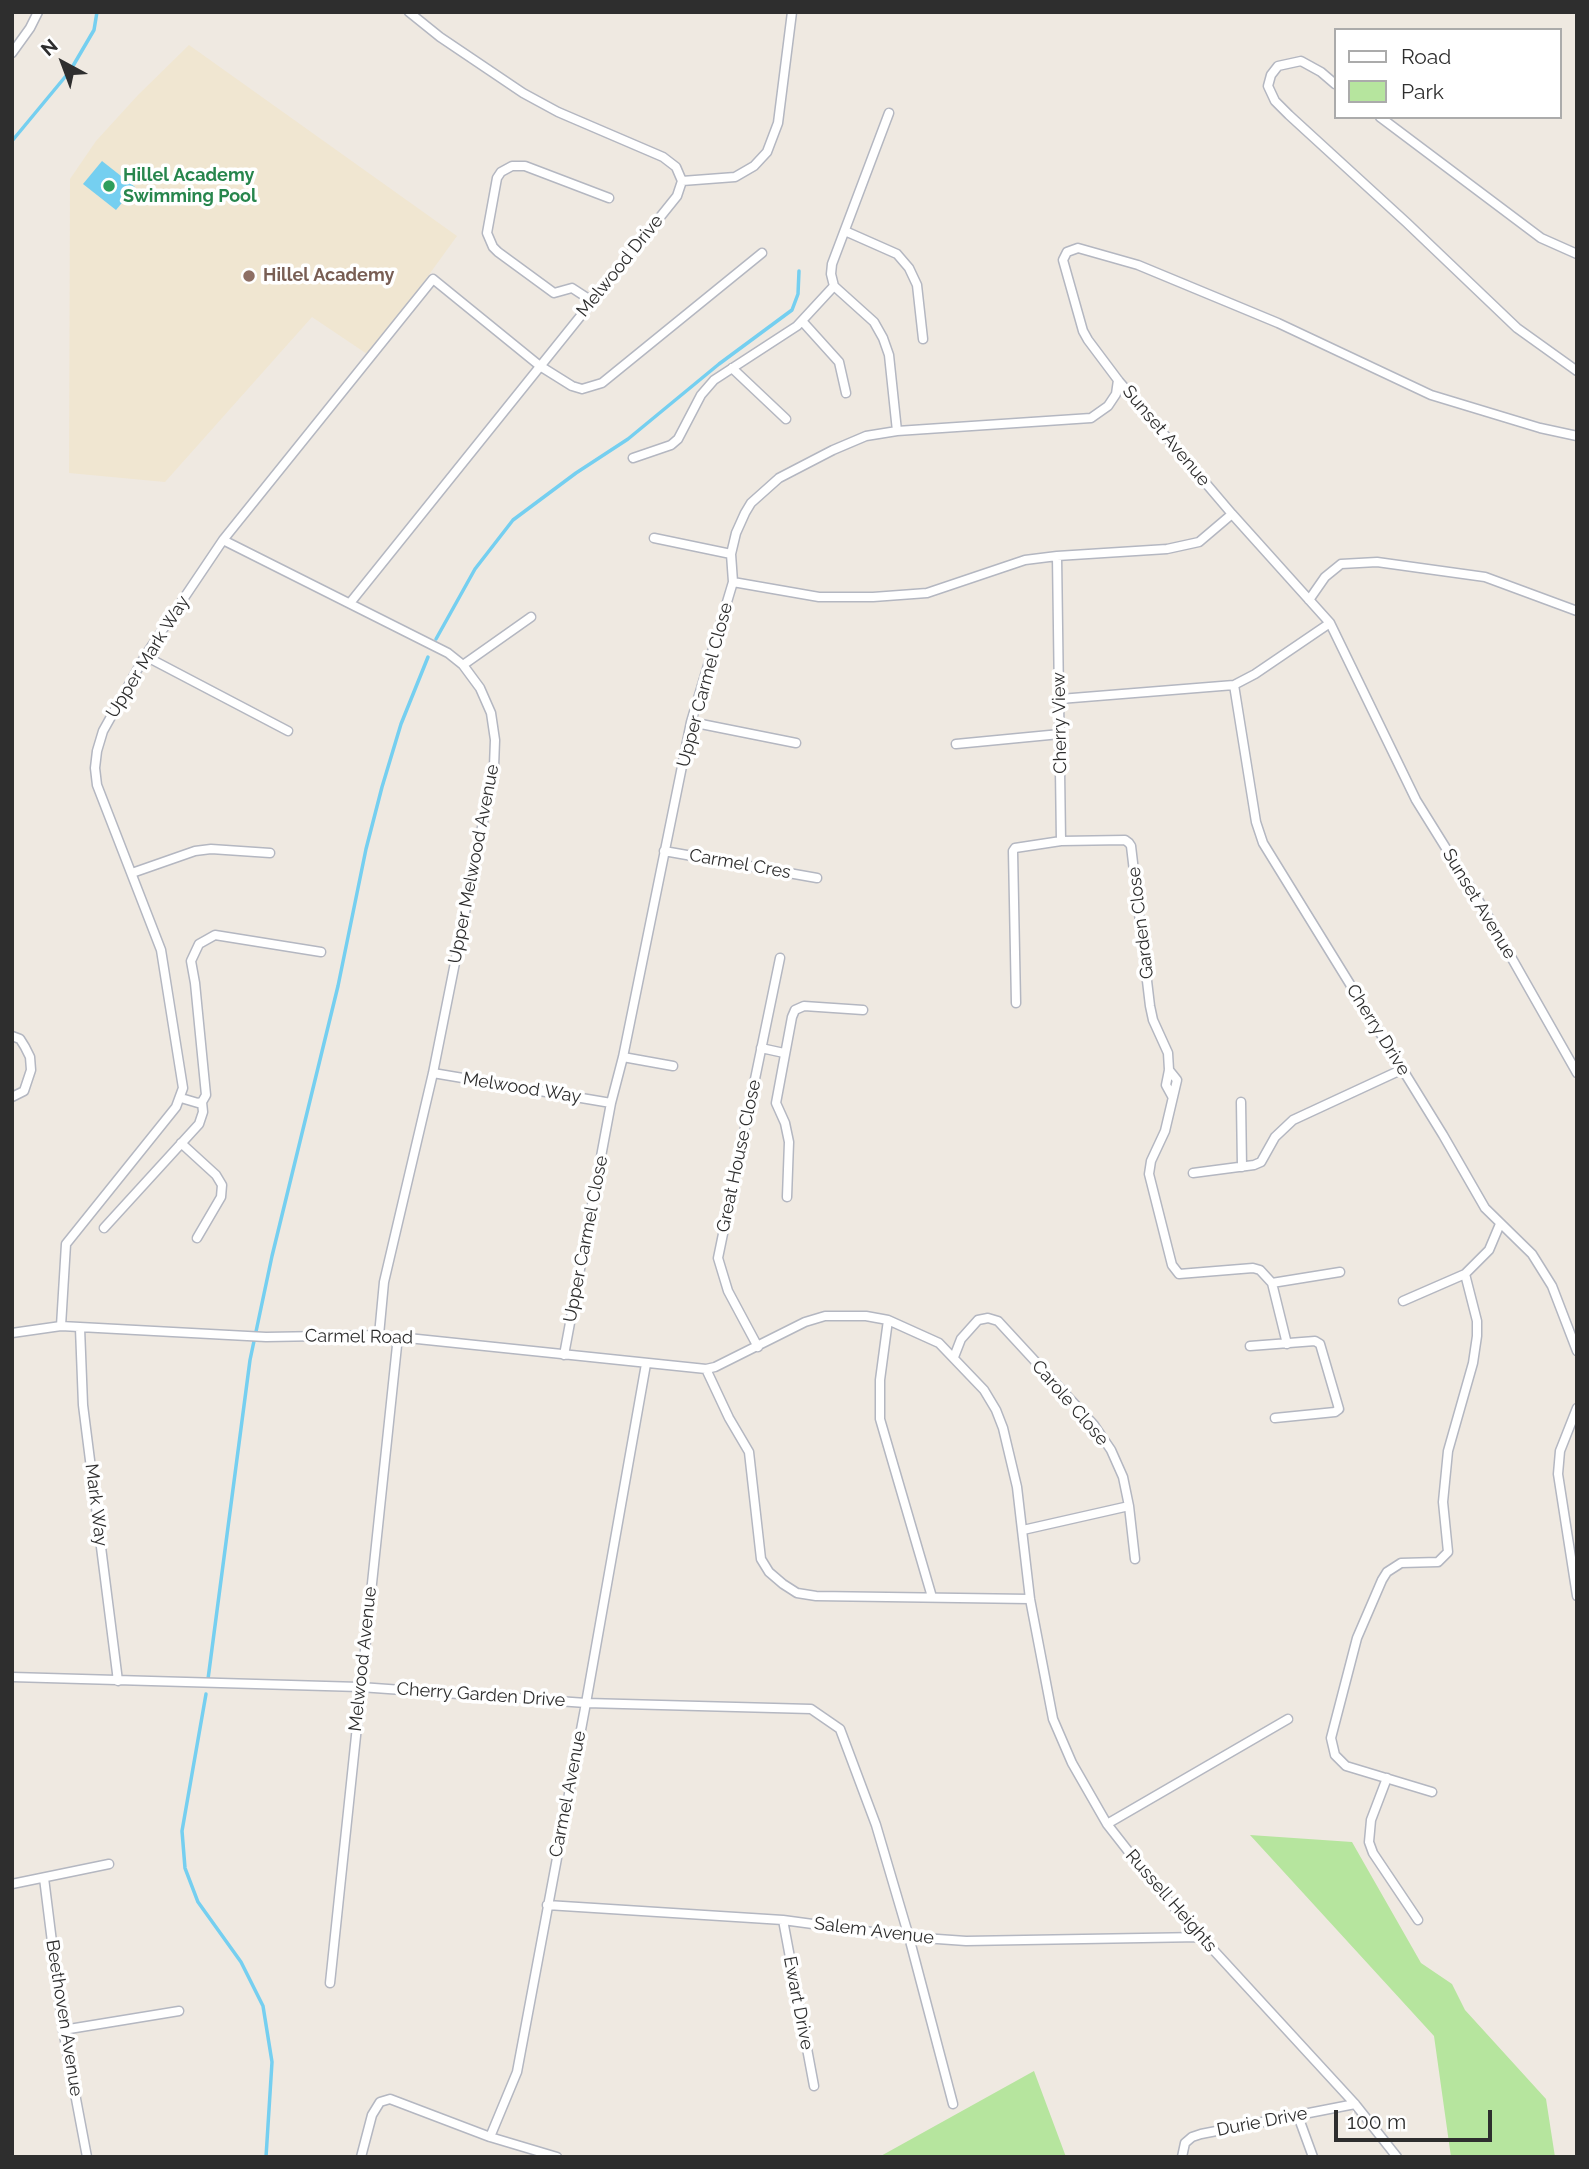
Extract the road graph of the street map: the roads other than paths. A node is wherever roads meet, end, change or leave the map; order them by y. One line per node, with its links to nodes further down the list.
1 (38, 12): 4 (street)
2 (409, 12): 8 (street)
3 (792, 12): 8 (street)
4 (12, 53)
5 (1334, 83): 19 (street)
6 (889, 113): 10 (street)
7 (1383, 119): 12 (street)
8 (682, 181): 14 (street, Melwood Drive)
9 (609, 198): 14 (street)
10 (845, 231): 13 (street); 16 (street)
11 (762, 253): 17 (street)
12 (1577, 254)
13 (834, 286): 15 (street); 23 (street)
14 (592, 301): 17 (street, Melwood Drive)
15 (802, 321): 18 (street); 21 (street)
16 (923, 339)
17 (540, 366): 28 (street, Upper Mark Way); 33 (street, Melwood Drive)
18 (732, 368): 22 (street); 25 (street)
19 (1577, 370)
20 (1118, 380): 23 (street, Upper Carmel Close); 24 (street, Sunset Avenue); 26 (street, Sunset Avenue)
21 (846, 393)
22 (786, 419)
23 (897, 431): 29 (street, Upper Carmel Close)
24 (1577, 436)
25 (633, 458)
26 (1232, 514): 30 (street); 32 (street, Sunset Avenue)
27 (654, 538): 29 (street)
28 (223, 540): 33 (street, Upper Melwood Avenue); 37 (street, Upper Mark Way)
29 (731, 554): 31 (street, Upper Carmel Close)
30 (1057, 556): 31 (street); 40 (street, Cherry View)
31 (733, 582): 41 (street, Upper Carmel Close)
32 (1309, 600): 34 (street); 36 (street, Sunset Avenue)
33 (350, 603): 38 (street, Upper Melwood Avenue)
34 (1577, 611)
35 (531, 617): 38 (street)
36 (1330, 623): 39 (street); 62 (street, Sunset Avenue)
37 (145, 656): 42 (street); 49 (street, Upper Mark Way)
38 (463, 665): 61 (street, Upper Melwood Avenue)
39 (1234, 685): 40 (street); 60 (street, Cherry Drive)
40 (1060, 699): 43 (street, Cherry View)
41 (691, 722): 44 (street); 47 (street, Upper Carmel Close)
42 (288, 731)
43 (1060, 734): 45 (street); 46 (street, Cherry View)
44 (796, 743)
45 (956, 744)
46 (1061, 841): 53 (street); 77 (street, Garden Close)
47 (664, 851): 50 (street, Carmel Cres); 58 (street, Upper Carmel Close)
48 (270, 853): 49 (street)
49 (131, 873): 64 (street, Upper Mark Way)
50 (817, 877)
51 (321, 952): 65 (street)
52 (780, 958): 56 (street, Great House Close)
53 (1016, 1003)
54 (863, 1010): 57 (street)
55 (12, 1036): 63 (street)
56 (761, 1048): 57 (street); 87 (street, Great House Close)
57 (784, 1053): 71 (street)
58 (623, 1057): 59 (street); 66 (street, Upper Carmel Close)
59 (673, 1066)
60 (1403, 1069): 69 (street); 72 (street, Cherry Drive)
61 (433, 1073): 66 (street, Melwood Way); 83 (street, Upper Melwood Avenue)
62 (1577, 1073)
63 (12, 1097)
64 (181, 1098): 65 (street); 80 (street)
65 (202, 1102): 68 (street)
66 (611, 1102): 89 (street, Upper Carmel Close)
67 (1241, 1102): 69 (street)
68 (181, 1143): 73 (street); 74 (street)
69 (1242, 1167): 70 (street)
70 (1192, 1173)
71 (787, 1197)
72 (1500, 1224): 76 (street); 88 (street, Cherry Drive)
73 (104, 1228)
74 (197, 1238)
75 (1340, 1272): 77 (street)
76 (1465, 1274): 78 (street); 106 (street)
77 (1272, 1283): 85 (street)
78 (1403, 1301)
79 (888, 1320): 87 (street, Russell Heights); 90 (street, Russell Heights); 99 (street)
80 (61, 1326): 81 (street, Carmel Road); 82 (street, Carmel Road)
81 (80, 1328): 83 (street, Carmel Road); 102 (street, Mark Way)
82 (12, 1333)
83 (379, 1335): 84 (street, Carmel Road)
84 (398, 1336): 89 (street, Carmel Road); 103 (street, Melwood Avenue)
85 (1287, 1344): 86 (street); 94 (street)
86 (1250, 1346)
87 (758, 1347): 92 (street, Russell Heights)
88 (1577, 1351)
89 (564, 1355): 91 (street, Carmel Road)
90 (954, 1357): 95 (street, Carole Close); 96 (street, Russell Heights)
91 (646, 1364): 92 (street, Carmel Road); 104 (street, Carmel Avenue)
92 (706, 1369): 99 (street)
93 (1577, 1408): 98 (street)
94 (1275, 1418)
95 (1129, 1506): 96 (street); 97 (street, Carole Close)
96 (1023, 1530): 100 (street, Russell Heights)
97 (1135, 1559)
98 (1577, 1596)
99 (932, 1597): 100 (street)
100 (1030, 1599): 108 (street, Russell Heights)
101 (12, 1677): 102 (street, Cherry Garden Drive)
102 (118, 1681): 103 (street, Cherry Garden Drive)
103 (360, 1687): 104 (street, Cherry Garden Drive); 117 (street, Melwood Avenue)
104 (586, 1703): 112 (street, Carmel Avenue); 115 (street, Cherry Garden Drive)
105 (1288, 1719): 108 (street)
106 (1387, 1778): 107 (street); 114 (street)
107 (1432, 1792)
108 (1107, 1824): 116 (street, Russell Heights)
109 (109, 1864): 110 (street)
110 (44, 1878): 111 (street); 119 (street, Beethoven Avenue)
111 (12, 1884)
112 (547, 1905): 113 (street, Salem Avenue); 124 (street, Carmel Avenue)
113 (783, 1920): 115 (street, Salem Avenue); 120 (street, Ewart Drive)
114 (1418, 1920)
115 (909, 1937): 116 (street, Salem Avenue); 121 (street, Cherry Garden Drive)
116 (1201, 1937): 122 (street, Russell Heights)
117 (330, 1983)
118 (179, 2011): 119 (street)
119 (63, 2030): 125 (street, Beethoven Avenue)
120 (814, 2086)
121 (953, 2104)
122 (1355, 2104): 123 (street, Durie Drive); 130 (street, Russell Heights)
123 (1298, 2116): 128 (street, Durie Drive); 129 (street)
124 (490, 2137): 126 (street); 127 (street)
125 (86, 2157)
126 (361, 2157)
127 (557, 2157)
128 (1182, 2157)
129 (1313, 2157)
130 (1397, 2157)

